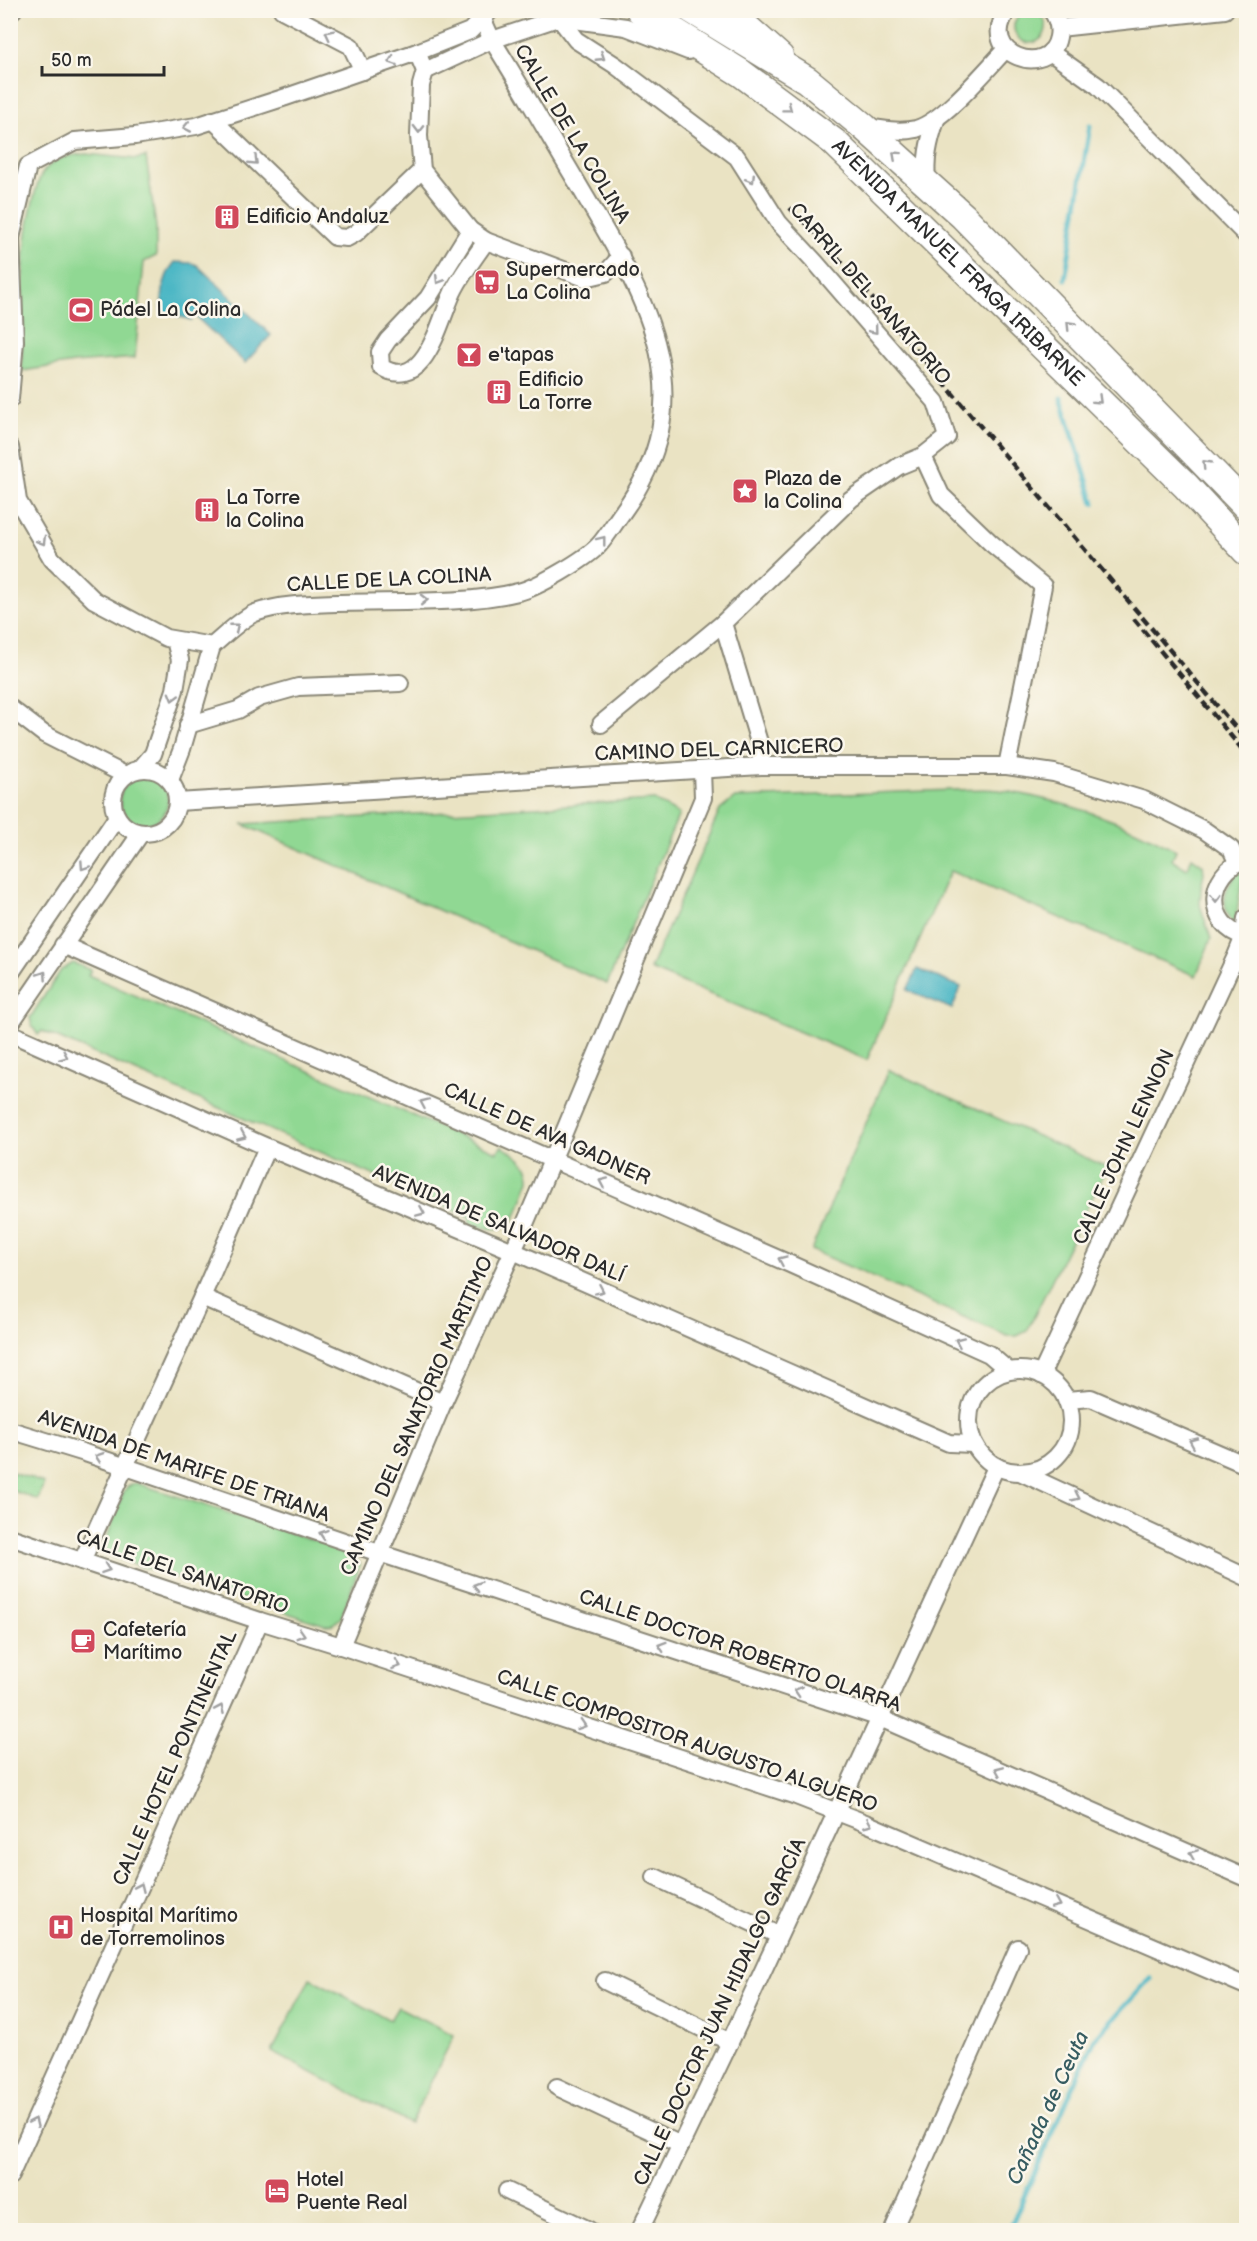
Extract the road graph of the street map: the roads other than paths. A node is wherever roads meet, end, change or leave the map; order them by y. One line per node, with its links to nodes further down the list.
1 (282, 10): 16 (street, one-way to 1)
2 (581, 10): 10 (street, CALLE DE LA COLINA)
3 (640, 10): 18 (main road, AVENIDA MANUEL FRAGA IRIBARNE)
4 (692, 10): 19 (main road, AVENIDA MANUEL FRAGA IRIBARNE)
5 (729, 10): 19 (main road)
6 (1051, 10): 11 (street)
7 (1226, 10): 11 (street)
8 (1007, 11): 13 (street)
9 (486, 14): 12 (street, CALLE DE LA COLINA); 14 (street, CALLE DE LA COLINA)
10 (556, 14): 12 (street, CALLE DE LA COLINA); 18 (street); 31 (street, CARRIL DEL SANATORIO, one-way to 31)
11 (1059, 28): 15 (street)
12 (492, 40): 17 (street, CALLE DE LA COLINA); 28 (street, CALLE DE LA COLINA)
13 (1006, 49): 15 (street); 21 (street)
14 (417, 52): 16 (street, CALLE DE LA COLINA, one-way to 16); 17 (street)
15 (1050, 52): 26 (street)
16 (363, 70): 20 (street, CALLE DE LA COLINA)
17 (425, 71): 23 (street, one-way to 23)
18 (741, 73): 33 (main road, AVENIDA MANUEL FRAGA IRIBARNE, one-way to 33)
19 (807, 80): 22 (main road, AVENIDA MANUEL FRAGA IRIBARNE)
20 (213, 120): 23 (street, one-way to 23); 29 (street, CALLE DE LA COLINA, one-way to 29)
21 (936, 120): 22 (street); 24 (street)
22 (864, 127): 24 (main road, AVENIDA MANUEL FRAGA IRIBARNE, one-way to 22)
23 (422, 170): 25 (street)
24 (927, 184): 32 (main road, AVENIDA MANUEL FRAGA IRIBARNE, one-way to 24)
25 (470, 230): 27 (street); 27 (street, one-way to 27)
26 (1246, 235)
27 (486, 241): 28 (street)
28 (621, 256): 36 (street, CALLE DE LA COLINA, one-way to 28)
29 (10, 399)
30 (10, 447): 35 (street, one-way to 35)
31 (922, 456): 34 (street, CARRIL DEL SANATORIO); 42 (street)
32 (1246, 506)
33 (1244, 551)
34 (723, 623): 39 (street, CARRIL DEL SANATORIO); 41 (street)
35 (175, 640): 36 (street); 44 (street, one-way to 44)
36 (212, 646): 40 (street)
37 (400, 683): 40 (street)
38 (10, 708): 44 (street)
39 (601, 724)
40 (188, 726): 45 (street)
41 (761, 766): 42 (street, CAMINO DEL CARNICERO); 43 (street, CAMINO DEL CARNICERO)
42 (1007, 766): 49 (street, CAMINO DEL CARNICERO)
43 (702, 770): 46 (street, CAMINO DEL CARNICERO); 57 (street, CAMINO DEL SANATORIO MARITIMO)
44 (133, 772): 45 (street); 47 (street)
45 (170, 780): 46 (street)
46 (177, 802): 48 (street)
47 (117, 817): 48 (street); 53 (street, one-way to 53)
48 (141, 833): 52 (street)
49 (1242, 861): 51 (street, CAMINO DEL CARNICERO, one-way to 51)
50 (1246, 918): 51 (street)
51 (1245, 936): 61 (street, CALLE JOHN LENNON)
52 (63, 945): 54 (street, one-way to 52); 57 (street, CALLE DE AVA GADNER, one-way to 52)
53 (10, 974)
54 (10, 1024)
55 (10, 1033): 56 (street, AVENIDA DE SALVADOR DALÍ, one-way to 56)
56 (267, 1148): 58 (street, AVENIDA DE SALVADOR DALÍ, one-way to 58); 59 (street)
57 (552, 1160): 58 (street, CAMINO DEL SANATORIO MARITIMO); 60 (street, CALLE DE AVA GADNER, one-way to 57)
58 (513, 1251): 63 (street, CAMINO DEL SANATORIO MARITIMO); 65 (street, AVENIDA DE SALVADOR DALÍ, one-way to 65)
59 (202, 1297): 63 (street); 67 (street)
60 (1009, 1371): 61 (street); 65 (street)
61 (1041, 1375): 62 (street)
62 (1066, 1400): 66 (street, one-way to 62); 69 (street)
63 (443, 1403): 71 (street, CAMINO DEL SANATORIO MARITIMO)
64 (10, 1430): 67 (street, AVENIDA DE MARIFE DE TRIANA, one-way to 64)
65 (974, 1444): 68 (street)
66 (1246, 1465)
67 (125, 1466): 71 (street, AVENIDA DE MARIFE DE TRIANA, one-way to 67); 72 (street)
68 (996, 1467): 69 (street); 76 (street, CALLE DOCTOR JUAN HIDALGO GARCÍA)
69 (1022, 1473): 73 (street, one-way to 73)
70 (10, 1537): 72 (street, CALLE DEL SANATORIO)
71 (379, 1553): 75 (street, CAMINO DEL SANATORIO MARITIMO); 76 (street, CALLE DOCTOR ROBERTO OLARRA, one-way to 71)
72 (82, 1561): 74 (street, CALLE DEL SANATORIO, one-way to 74)
73 (1246, 1577)
74 (260, 1622): 75 (street, CALLE DEL SANATORIO, one-way to 75); 87 (street, CALLE HOTEL PONTINENTAL, one-way to 74)
75 (341, 1646): 77 (street, CALLE COMPOSITOR AUGUSTO ALGUERO, one-way to 77)
76 (880, 1718): 77 (street, CALLE DOCTOR JUAN HIDALGO GARCÍA); 79 (street, CALLE DOCTOR ROBERTO OLARRA, one-way to 76)
77 (837, 1811): 80 (street, CALLE DOCTOR JUAN HIDALGO GARCÍA); 83 (street, CALLE COMPOSITOR AUGUSTO ALGUERO, one-way to 83)
78 (655, 1877): 80 (street)
79 (1246, 1878)
80 (778, 1935): 84 (street, CALLE DOCTOR JUAN HIDALGO GARCÍA)
81 (1018, 1948): 91 (street)
82 (605, 1981): 84 (street)
83 (1246, 1986)
84 (730, 2042): 86 (street, CALLE DOCTOR JUAN HIDALGO GARCÍA)
85 (557, 2087): 86 (street)
86 (681, 2145): 90 (street, CALLE DOCTOR JUAN HIDALGO GARCÍA)
87 (10, 2176)
88 (507, 2191): 89 (street)
89 (589, 2230)
90 (640, 2230)
91 (893, 2230)

